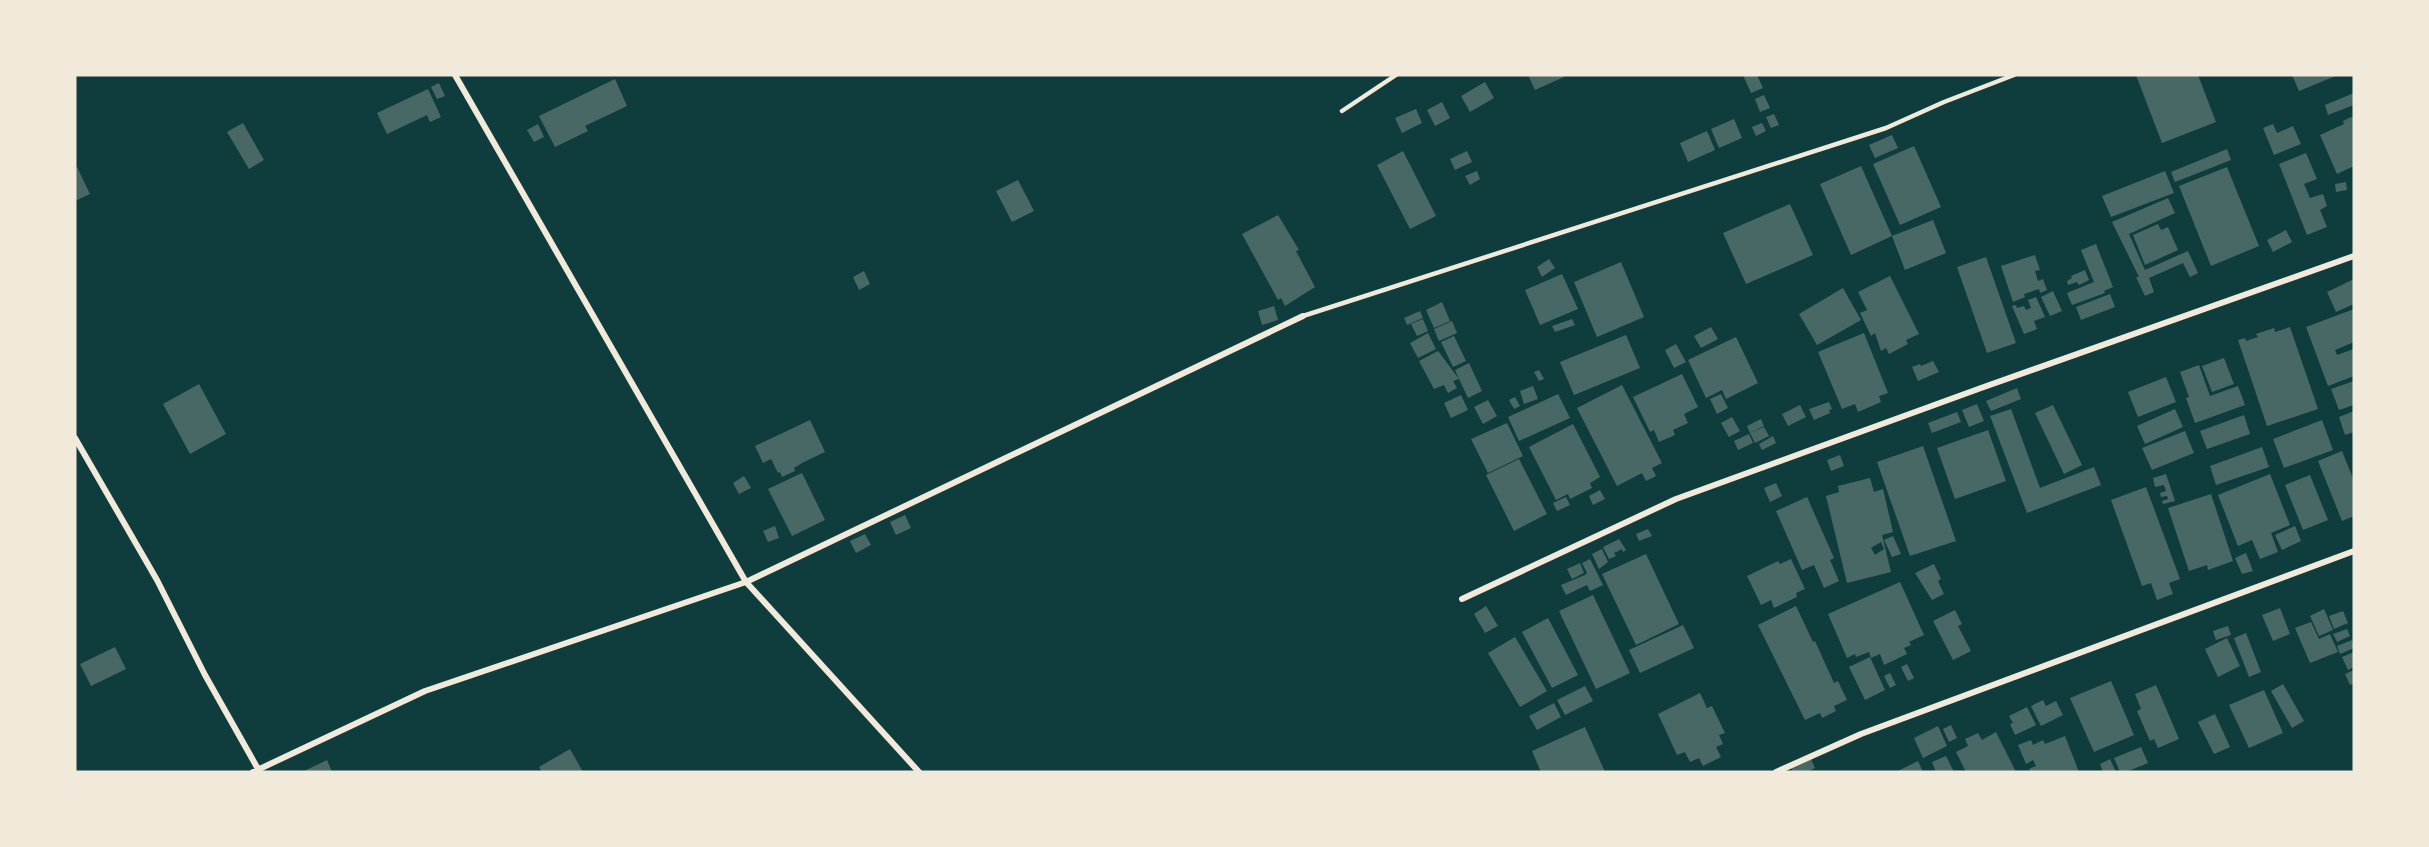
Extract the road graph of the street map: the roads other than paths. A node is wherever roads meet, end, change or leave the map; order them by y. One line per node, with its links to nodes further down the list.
1 (455, 75): 9 (street)
2 (1396, 75): 4 (lane)
3 (2014, 75): 6 (lane)
4 (1342, 111)
5 (2354, 256): 10 (street)
6 (1303, 316): 9 (street)
7 (75, 438): 11 (street)
8 (2354, 551): 13 (street)
9 (746, 582): 11 (street); 12 (street)
10 (1462, 599)
11 (255, 770)
12 (918, 772)
13 (1776, 772)

